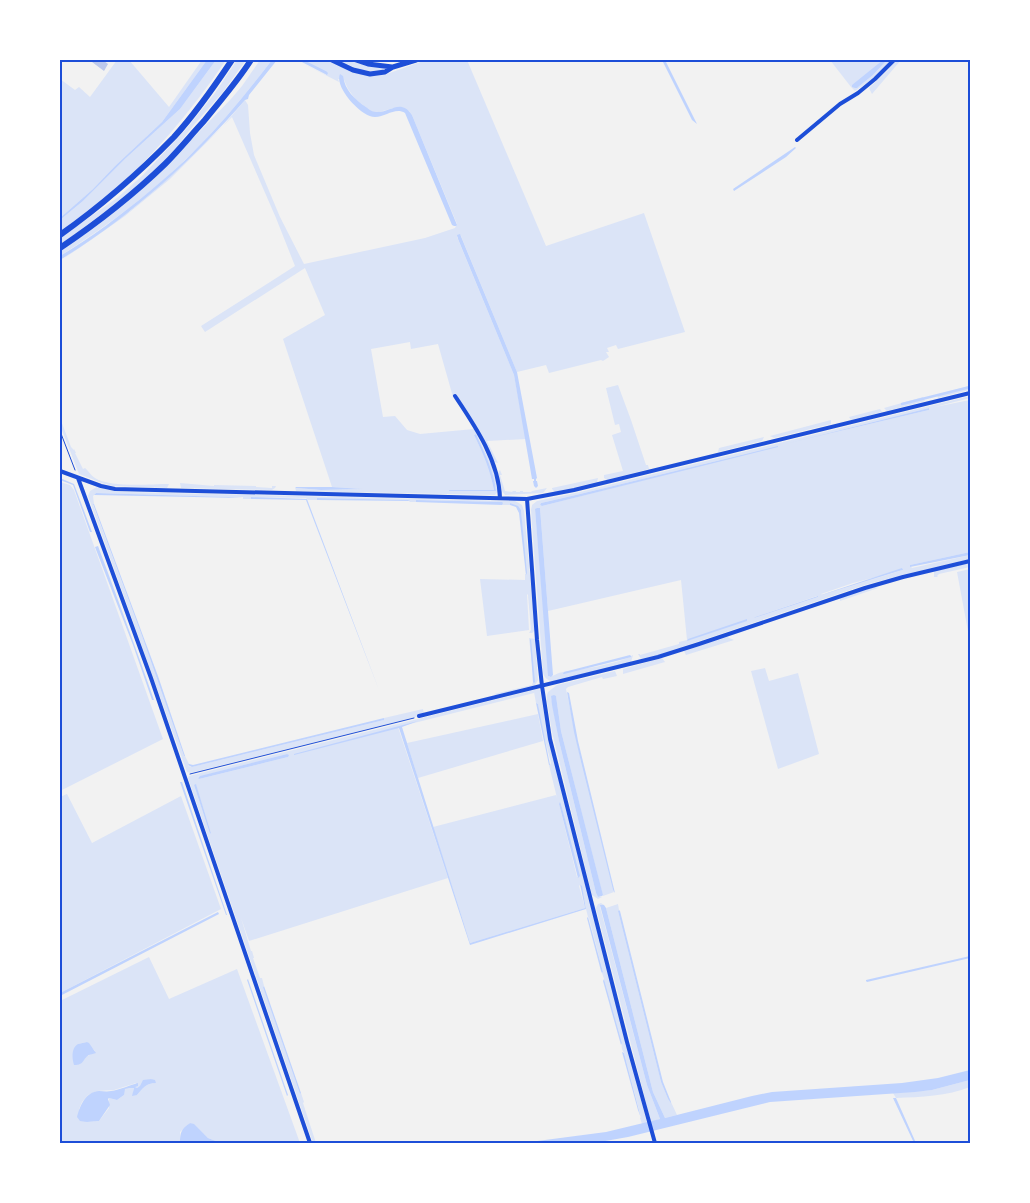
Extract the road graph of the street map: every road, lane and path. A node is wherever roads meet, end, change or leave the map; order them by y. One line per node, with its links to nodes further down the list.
1 (232, 60): 9 (main road)
2 (251, 60): 10 (main road)
3 (332, 60): 7 (street)
4 (356, 60): 7 (street)
5 (416, 60): 7 (street)
6 (894, 60): 8 (street)
7 (393, 67)
8 (797, 140)
9 (60, 235)
10 (60, 248)
11 (970, 393): 17 (street)
12 (456, 396): 16 (street)
13 (60, 432): 15 (path)
14 (60, 471): 15 (street)
15 (78, 478): 16 (street); 21 (street)
16 (500, 498): 17 (street)
17 (527, 499): 19 (street)
18 (970, 561): 19 (street)
19 (542, 686): 20 (street); 23 (street)
20 (419, 716): 21 (path)
21 (185, 775): 22 (street)
22 (310, 1143)
23 (655, 1143)

